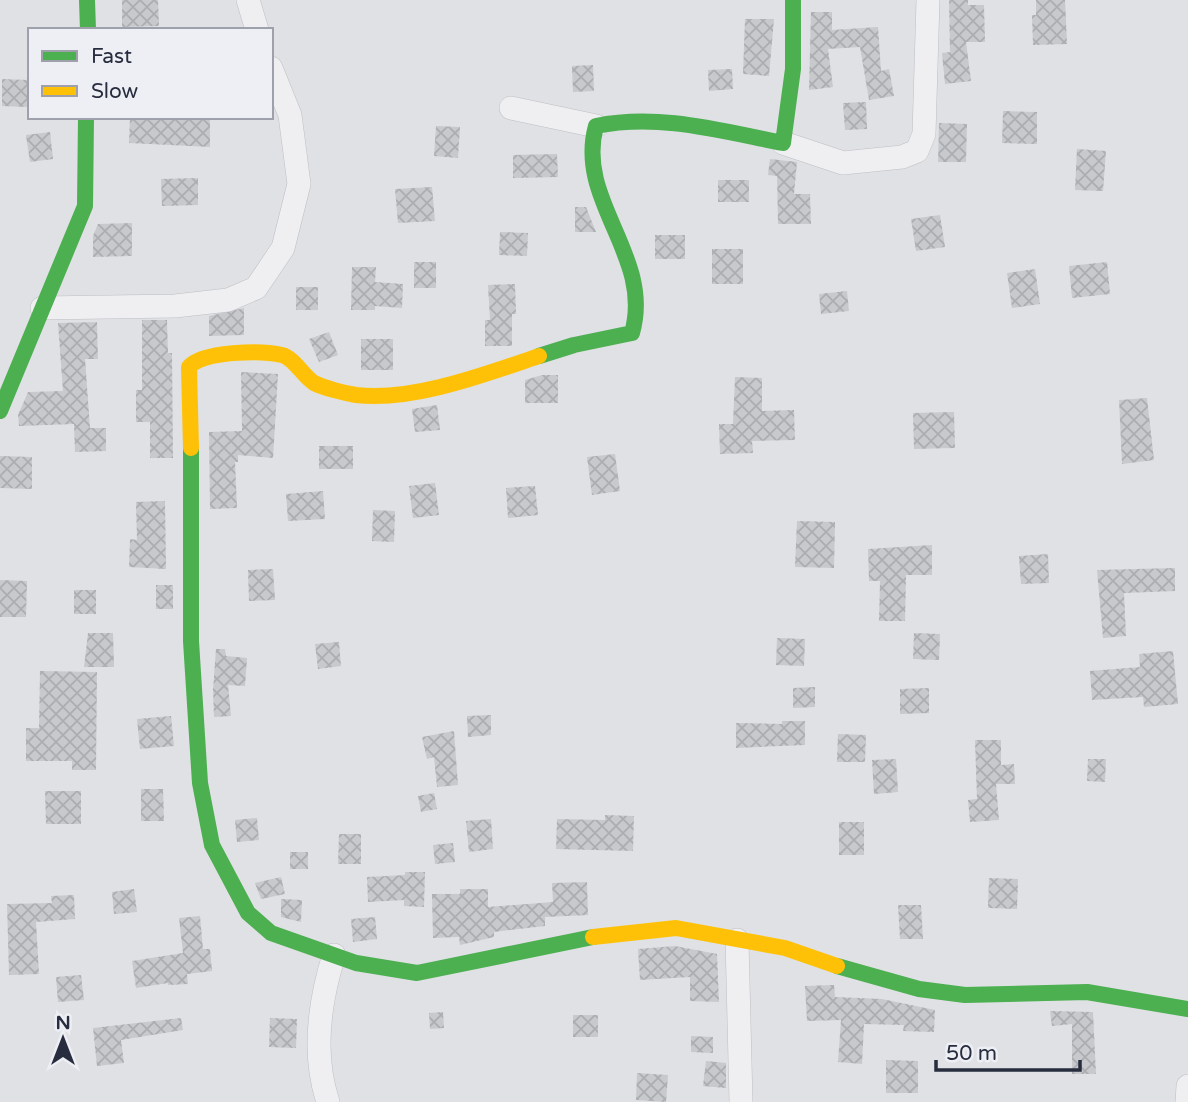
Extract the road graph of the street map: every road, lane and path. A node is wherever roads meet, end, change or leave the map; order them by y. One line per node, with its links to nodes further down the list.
1 (87, 0): 5 (street)
2 (248, 0): 6 (street)
3 (793, 0): 11 (street)
4 (928, 0): 11 (street)
5 (88, 28)
6 (256, 28)
7 (273, 73): 12 (street)
8 (511, 108): 10 (street)
9 (86, 119): 12 (street)
10 (596, 125): 11 (street); 15 (street)
11 (783, 143)
12 (42, 308): 13 (street)
13 (0, 411)
14 (737, 940): 15 (street); 16 (street); 19 (street)
15 (334, 955): 18 (street)
16 (1188, 1009)
17 (1188, 1086): 20 (street)
18 (328, 1102)
19 (741, 1102)
20 (1186, 1102)

